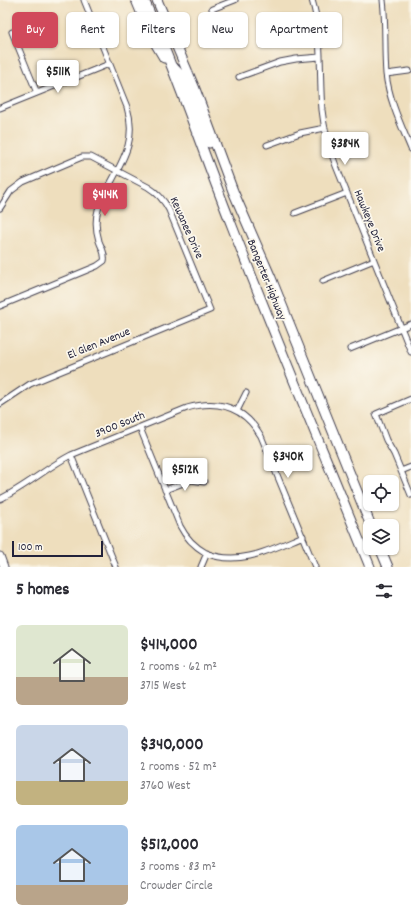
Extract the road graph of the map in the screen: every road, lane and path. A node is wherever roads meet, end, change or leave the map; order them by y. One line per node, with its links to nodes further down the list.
1 (84, 0): 11 (street)
2 (136, 0): 12 (highway)
3 (144, 0): 12 (highway, Bangerter Highway)
4 (157, 0): 22 (highway, Bangerter Highway)
5 (235, 0): 8 (street)
6 (312, 0): 10 (street, Hawkeye Drive)
7 (382, 0): 14 (street)
8 (212, 9)
9 (19, 48): 16 (street)
10 (320, 57): 15 (street); 18 (street, Hawkeye Drive)
11 (109, 64): 16 (street); 21 (street)
12 (172, 66): 22 (highway); 55 (highway, Bangerter Highway)
13 (409, 71): 14 (street)
14 (386, 74): 20 (street)
15 (239, 77)
16 (37, 93): 17 (street)
17 (0, 108)
18 (325, 128): 19 (street); 23 (street, Hawkeye Drive)
19 (267, 145)
20 (411, 149)
21 (118, 171): 24 (street, Kewanee Drive); 28 (street); 29 (street, Kewanee Drive)
22 (233, 191): 46 (highway, Bangerter Highway)
23 (346, 193): 25 (street); 26 (street, Hawkeye Drive)
24 (0, 208)
25 (295, 213)
26 (374, 260): 27 (street); 31 (street, Hawkeye Drive)
27 (323, 281)
28 (0, 306)
29 (210, 310): 36 (street, El Glen Avenue)
30 (411, 324): 31 (street)
31 (402, 328): 32 (street); 33 (street, Hawkeye Drive)
32 (350, 349)
33 (411, 352)
34 (246, 393): 37 (street)
35 (411, 399): 41 (street)
36 (0, 404)
37 (237, 410): 38 (street, 3900 South); 47 (street)
38 (140, 428): 39 (street, 3900 South); 43 (street)
39 (71, 455): 45 (street, 3900 South); 52 (street)
40 (411, 467): 41 (street)
41 (401, 471): 44 (street)
42 (204, 482): 43 (street)
43 (165, 490): 48 (street)
44 (411, 495)
45 (0, 499)
46 (368, 519)
47 (302, 536): 48 (street); 54 (street)
48 (207, 553): 53 (street)
49 (383, 555): 56 (highway)
50 (0, 556): 51 (street)
51 (4, 567)
52 (116, 567)
53 (201, 567)
54 (315, 567)
55 (370, 567)
56 (388, 567)

